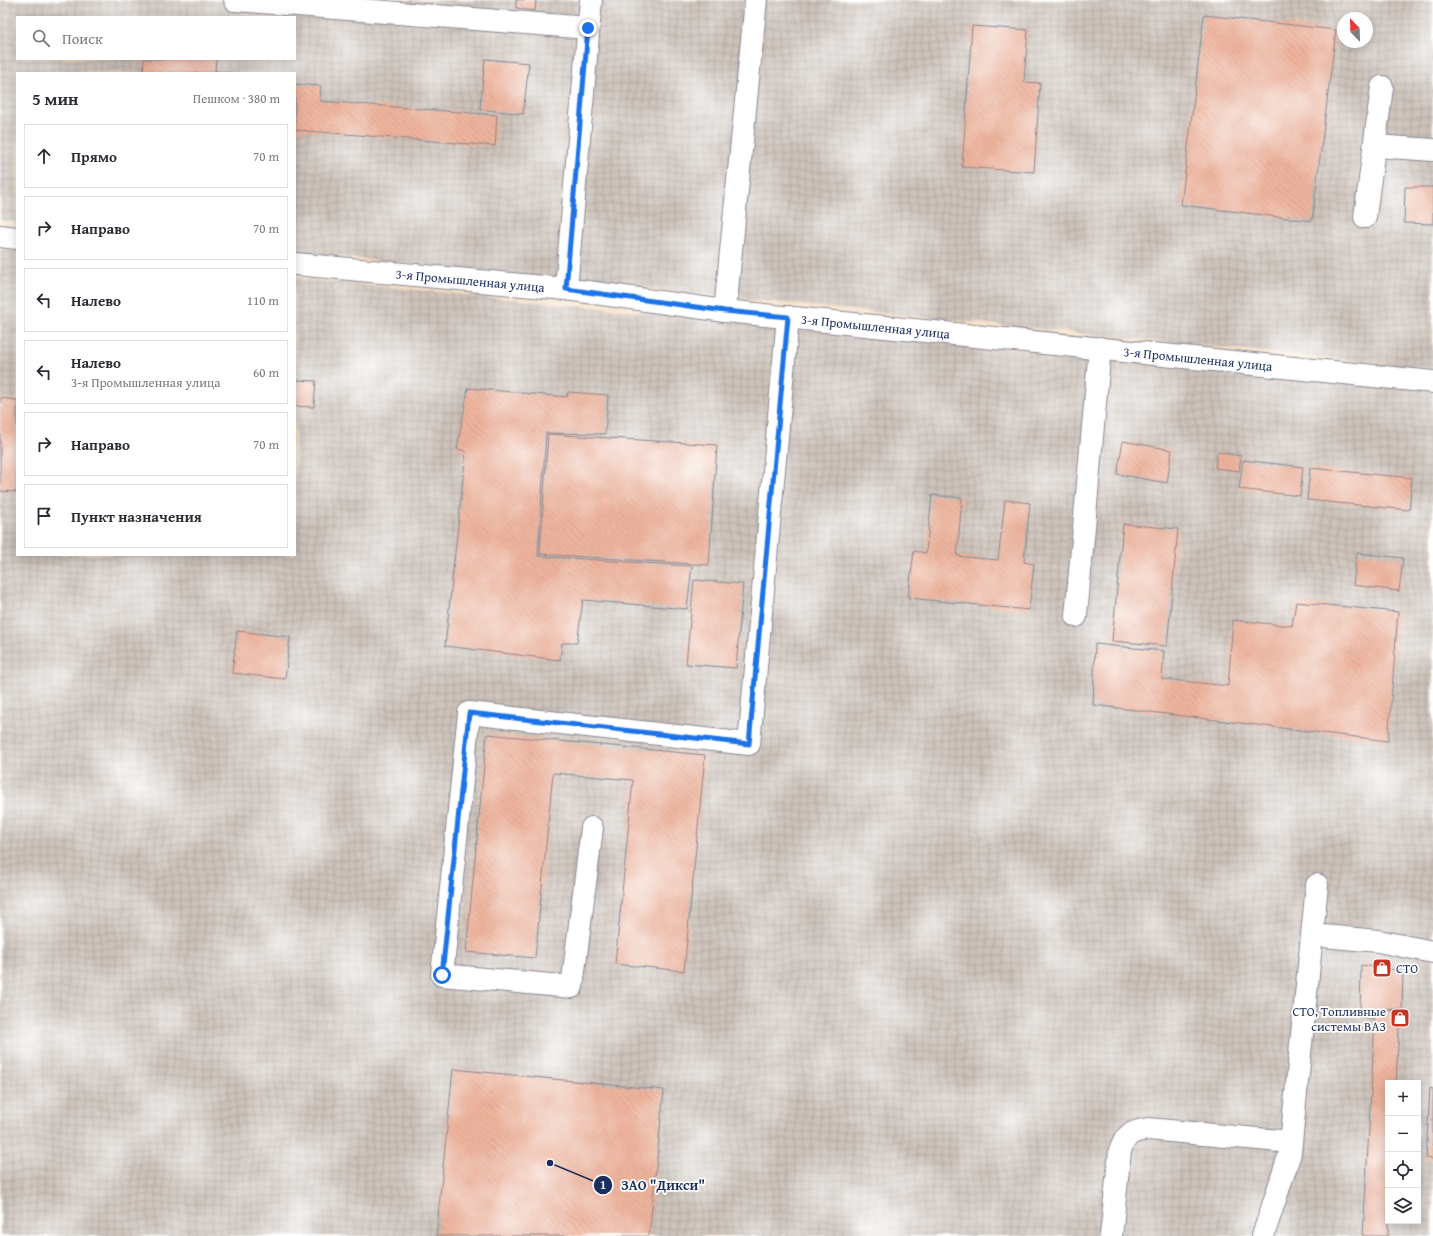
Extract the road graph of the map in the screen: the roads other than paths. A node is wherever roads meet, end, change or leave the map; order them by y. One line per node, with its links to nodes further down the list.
1 (235, 0): 4 (street)
2 (591, 0): 4 (street)
3 (756, 0): 13 (street)
4 (588, 28): 12 (street)
5 (1382, 87): 6 (street)
6 (1375, 146): 7 (street); 8 (street)
7 (1433, 150)
8 (1365, 217)
9 (0, 236): 10 (street)
10 (16, 238)
11 (296, 264): 12 (street, 3-я Промышленная улица)
12 (566, 289): 13 (street, 3-я Промышленная улица)
13 (725, 311): 14 (street, 3-я Промышленная улица)
14 (788, 317): 15 (street, 3-я Промышленная улица); 18 (street)
15 (1100, 348): 16 (street, 3-я Промышленная улица); 17 (street)
16 (1433, 382)
17 (1076, 616)
18 (592, 828)
19 (1316, 885): 20 (street)
20 (1312, 935): 21 (street); 22 (street)
21 (1433, 952)
22 (1291, 1142): 23 (street); 24 (street)
23 (1111, 1236)
24 (1263, 1236)

